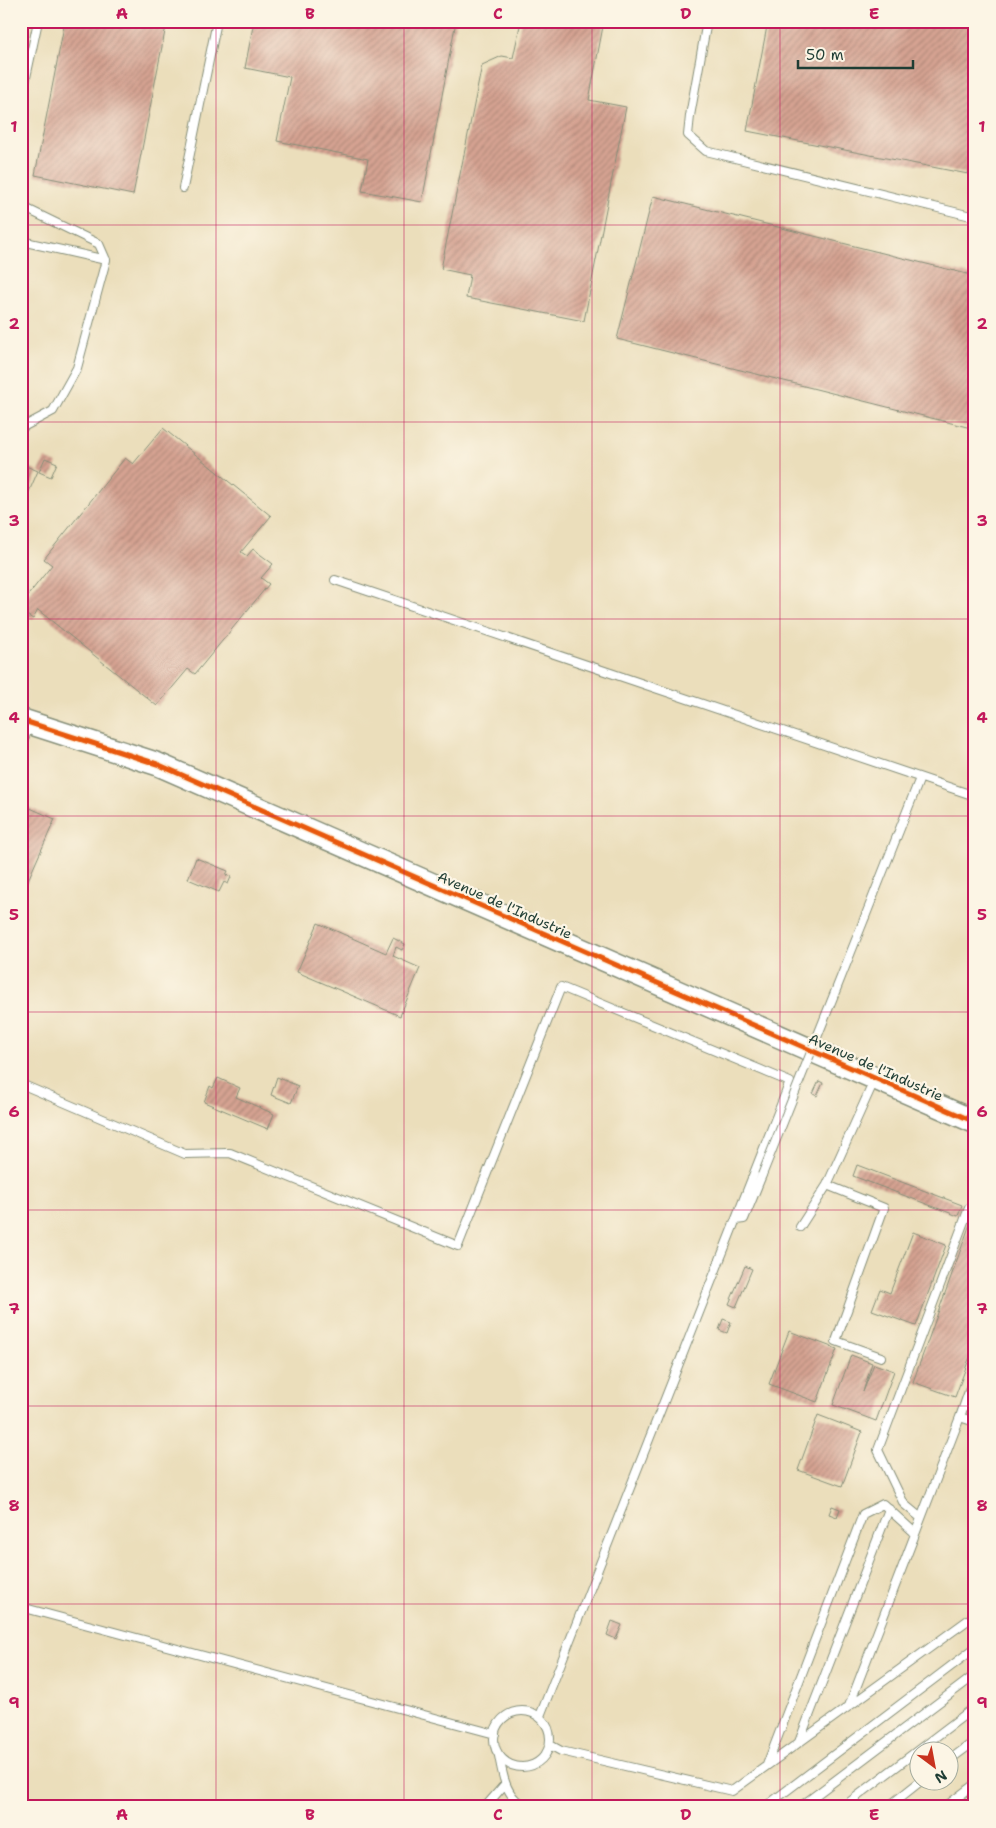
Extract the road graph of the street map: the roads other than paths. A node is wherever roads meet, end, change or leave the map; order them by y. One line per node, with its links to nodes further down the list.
1 (38, 21): 4 (lane)
2 (217, 21): 5 (lane)
3 (708, 21): 7 (lane)
4 (21, 101)
5 (183, 188)
6 (21, 206): 9 (lane)
7 (975, 217)
8 (21, 242): 9 (lane)
9 (106, 260): 10 (lane)
10 (21, 428)
11 (335, 580): 14 (lane)
12 (26, 722): 13 (lane); 16 (street, Avenue de l'Industrie)
13 (21, 745)
14 (920, 778): 15 (lane); 21 (lane, bridge)
15 (975, 796)
16 (875, 1079): 18 (street, Avenue de l'Industrie); 19 (lane)
17 (21, 1084): 21 (lane)
18 (975, 1122)
19 (827, 1185): 22 (lane); 23 (lane)
20 (975, 1210): 28 (lane)
21 (736, 1220): 36 (lane)
22 (800, 1227)
23 (881, 1357)
24 (975, 1374): 25 (lane)
25 (960, 1416): 26 (lane); 28 (lane)
26 (975, 1422)
27 (889, 1508): 29 (lane); 39 (lane); 43 (lane)
28 (921, 1518): 29 (lane)
29 (915, 1533): 34 (lane)
30 (21, 1607): 37 (lane)
31 (975, 1615): 34 (lane)
32 (975, 1648): 49 (lane)
33 (975, 1675): 50 (lane)
34 (849, 1706): 39 (lane)
35 (975, 1707): 51 (lane)
36 (540, 1716): 37 (lane); 40 (lane)
37 (495, 1734): 42 (lane)
38 (975, 1740): 41 (lane)
39 (799, 1742): 43 (lane)
40 (550, 1745): 42 (lane); 43 (lane)
41 (958, 1753)
42 (499, 1756): 44 (lane)
43 (767, 1765)
44 (505, 1784): 47 (lane); 48 (lane)
45 (975, 1784): 53 (lane)
46 (909, 1790): 52 (lane)
47 (485, 1807)
48 (534, 1807)
49 (765, 1807)
50 (800, 1807)
51 (843, 1807)
52 (888, 1807)
53 (945, 1807)

